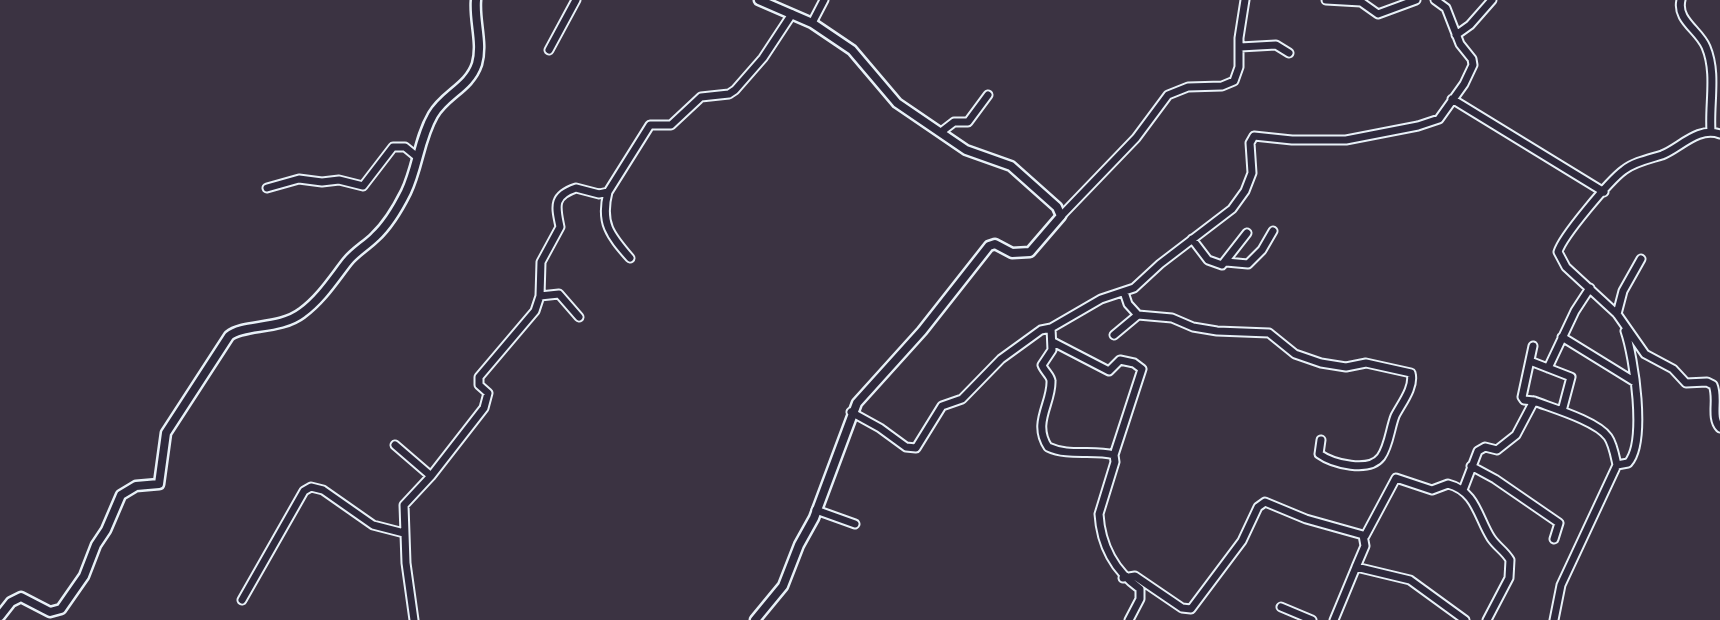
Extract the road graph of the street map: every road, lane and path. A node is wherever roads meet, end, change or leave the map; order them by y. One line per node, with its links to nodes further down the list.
1 (476, 0): 23 (street)
2 (576, 0): 16 (street)
3 (759, 0): 12 (street)
4 (824, 0): 13 (street)
5 (1245, 0): 15 (street)
6 (1326, 0): 11 (street)
7 (1416, 0): 11 (street)
8 (1435, 0): 14 (street)
9 (1681, 0): 21 (street)
10 (1491, 1): 14 (street)
11 (1368, 3)
12 (792, 14): 13 (street); 25 (street)
13 (812, 23): 20 (street)
14 (1456, 35): 19 (street)
15 (1240, 47): 17 (street); 27 (street)
16 (549, 50)
17 (1289, 53)
18 (988, 94): 20 (street)
19 (1452, 99): 26 (street); 30 (street)
20 (941, 132): 27 (street)
21 (1711, 132): 22 (street); 26 (street)
22 (1720, 134)
23 (416, 156): 24 (street); 69 (street)
24 (267, 188)
25 (608, 192): 31 (street); 36 (street)
26 (1604, 192): 34 (street)
27 (1061, 216): 51 (street)
28 (1273, 231): 33 (street)
29 (1247, 233): 33 (street)
30 (1192, 239): 33 (street); 35 (street)
31 (630, 258)
32 (1641, 259): 37 (street)
33 (1226, 262)
34 (1590, 288): 37 (street); 43 (street)
35 (1124, 292): 38 (street); 41 (street)
36 (540, 296): 39 (street); 58 (street)
37 (1617, 314): 40 (street)
38 (1138, 315): 42 (street); 53 (street)
39 (579, 317)
40 (1622, 321): 48 (street); 52 (street)
41 (1051, 328): 44 (street); 51 (street)
42 (1114, 335)
43 (1562, 337): 47 (street); 48 (street)
44 (1053, 342): 55 (street); 55 (street)
45 (1533, 346): 46 (street)
46 (1530, 361): 47 (street); 49 (street)
47 (1548, 368): 50 (street)
48 (1635, 382): 56 (street)
49 (1534, 401): 50 (street); 57 (street)
50 (1562, 411): 56 (street)
51 (851, 412): 60 (street)
52 (1720, 428)
53 (1321, 440)
54 (395, 445): 58 (street)
55 (1114, 455): 66 (street)
56 (1617, 465): 77 (street)
57 (1471, 466): 59 (street); 64 (street)
58 (431, 476): 62 (street)
59 (1462, 490): 63 (street); 76 (street)
60 (816, 510): 61 (street); 71 (street)
61 (855, 524)
62 (404, 533): 67 (street); 70 (street)
63 (1365, 536): 65 (street); 66 (street)
64 (1554, 539)
65 (1356, 567): 74 (street); 75 (street)
66 (1123, 578): 72 (street)
67 (242, 600)
68 (1281, 607): 73 (street)
69 (0, 616)
70 (414, 620)
71 (755, 620)
72 (1129, 620)
73 (1312, 620)
74 (1334, 620)
75 (1465, 620)
76 (1487, 620)
77 (1554, 620)

